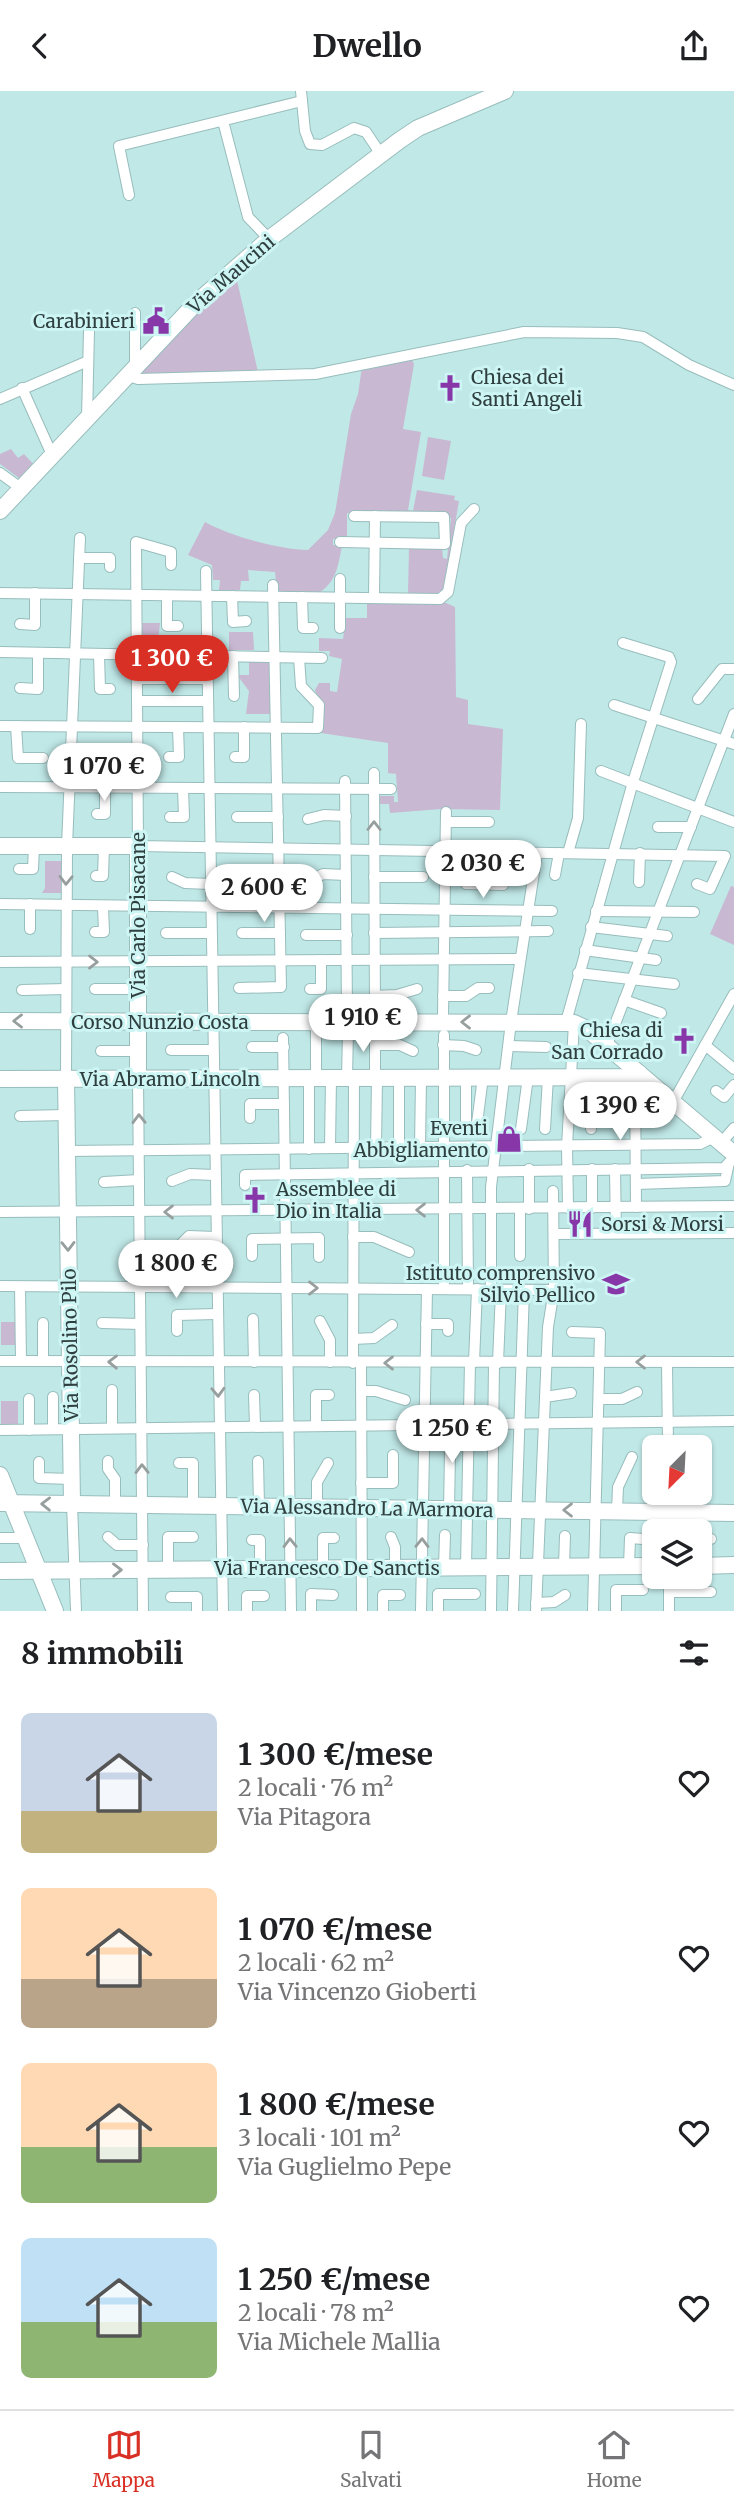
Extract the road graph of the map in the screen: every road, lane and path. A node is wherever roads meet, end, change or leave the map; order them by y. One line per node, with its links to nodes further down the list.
1 (505, 91): 4 (street, Via Maucini)
2 (302, 96): 3 (street); 4 (street)
3 (223, 121): 5 (street); 6 (street)
4 (380, 153): 6 (street, Via Maucini)
5 (129, 195)
6 (270, 239): 10 (street, Via Maucini)
7 (135, 313): 10 (street)
8 (89, 331): 9 (street)
9 (88, 361): 12 (street); 14 (street)
10 (130, 370): 11 (street); 14 (street, Via Maucini)
11 (734, 385)
12 (22, 389): 13 (street); 15 (street)
13 (0, 398)
14 (87, 418): 15 (street, Via Maucini)
15 (53, 457): 17 (street, Via Maucini)
16 (0, 473): 17 (street)
17 (22, 489): 19 (street, Via Maucini)
18 (474, 509): 40 (street)
19 (0, 511)
20 (354, 516): 21 (street)
21 (375, 516): 24 (street); 24 (street)
22 (80, 538): 25 (street)
23 (340, 542): 24 (street)
24 (375, 543): 40 (street)
25 (79, 558): 27 (street); 33 (street)
26 (171, 565): 34 (street, Via Carlo Pisacane)
27 (110, 567)
28 (206, 571): 36 (street)
29 (340, 579): 39 (street)
30 (273, 591): 37 (street); 38 (street); 54 (street)
31 (0, 593): 32 (street)
32 (35, 593): 33 (street); 42 (street)
33 (77, 595): 34 (street); 49 (street)
34 (136, 595): 35 (street); 51 (street, Via Carlo Pisacane)
35 (167, 596): 36 (street); 43 (street)
36 (206, 596): 37 (street); 52 (street)
37 (232, 596): 41 (street)
38 (302, 597): 39 (street); 44 (street)
39 (340, 598): 40 (street); 45 (street)
40 (374, 598)
41 (246, 621)
42 (20, 624)
43 (178, 626)
44 (313, 628)
45 (340, 628)
46 (622, 643): 68 (street)
47 (0, 652): 48 (street)
48 (38, 653): 49 (street); 60 (street)
49 (76, 653): 50 (street); 72 (street)
50 (99, 654): 51 (street); 61 (street)
51 (136, 655): 52 (street); 58 (street, Via Carlo Pisacane)
52 (207, 656): 53 (street); 59 (street)
53 (233, 656): 54 (street); 62 (street)
54 (274, 657): 55 (street); 77 (street)
55 (299, 657): 56 (street); 77 (street)
56 (322, 658)
57 (734, 669): 63 (street)
58 (137, 679): 59 (street); 64 (street, Via Carlo Pisacane)
59 (207, 679): 65 (street)
60 (20, 688)
61 (110, 689)
62 (234, 696)
63 (698, 699)
64 (137, 701): 65 (street); 73 (street, Via Carlo Pisacane)
65 (207, 701): 75 (street)
66 (614, 705): 68 (street)
67 (734, 715): 78 (street)
68 (654, 717): 78 (street); 84 (street)
69 (581, 724): 119 (street)
70 (0, 726): 71 (street)
71 (16, 726): 72 (street); 81 (street)
72 (72, 727): 73 (street); 87 (street)
73 (137, 727): 74 (street); 89 (street, Via Carlo Pisacane)
74 (178, 727): 75 (street); 79 (street)
75 (208, 727): 76 (street); 91 (street)
76 (244, 727): 77 (street); 80 (street)
77 (275, 728): 92 (street)
78 (729, 742): 95 (street)
79 (169, 757)
80 (235, 757)
81 (43, 758)
82 (601, 771): 84 (street)
83 (374, 773): 93 (street)
84 (633, 782): 95 (street); 120 (street)
85 (346, 785): 92 (street); 93 (street); 97 (street)
86 (0, 787): 87 (street)
87 (69, 787): 88 (street); 108 (street)
88 (105, 788): 89 (street); 96 (street)
89 (138, 788): 90 (street); 110 (street, Via Carlo Pisacane)
90 (183, 788): 91 (street); 98 (street)
91 (208, 788): 92 (street); 111 (street)
92 (277, 789): 100 (street)
93 (374, 789): 94 (street); 114 (street, one-way to 93)
94 (391, 789)
95 (698, 807): 102 (street); 105 (street)
96 (97, 814)
97 (346, 816): 101 (street); 113 (street)
98 (170, 817)
99 (237, 817): 100 (street)
100 (278, 817): 112 (street)
101 (308, 819)
102 (734, 822)
103 (489, 823): 115 (street)
104 (658, 827): 105 (street)
105 (691, 827): 122 (street)
106 (0, 846): 107 (street)
107 (34, 846): 108 (street); 123 (street)
108 (67, 846): 109 (street); 136 (street, one-way to 136)
109 (104, 846): 110 (street); 125 (street)
110 (138, 846): 111 (street); 138 (street, Via Carlo Pisacane)
111 (209, 846): 112 (street); 132 (street)
112 (279, 847): 113 (street); 140 (street)
113 (346, 849): 114 (street); 124 (street)
114 (374, 850): 115 (street); 128 (street)
115 (445, 851): 116 (street); 143 (street)
116 (467, 851): 117 (street); 117 (street)
117 (509, 852): 118 (street)
118 (537, 853): 119 (street); 144 (street)
119 (563, 853): 120 (street); 126 (street)
120 (614, 853): 121 (street); 146 (street)
121 (640, 853): 122 (street); 131 (street)
122 (680, 855): 133 (street); 147 (street)
123 (19, 869)
124 (346, 875): 130 (street); 141 (street)
125 (96, 876)
126 (555, 876)
127 (172, 877): 132 (street)
128 (374, 877): 129 (street); 142 (street)
129 (423, 877)
130 (309, 881)
131 (639, 882)
132 (210, 884): 139 (street)
133 (697, 884)
134 (0, 904): 135 (street)
135 (30, 904): 136 (street); 150 (street)
136 (65, 905): 137 (street); 173 (street)
137 (103, 907): 138 (street); 152 (street)
138 (138, 907): 139 (street); 176 (street, Via Carlo Pisacane)
139 (210, 908): 140 (street); 155 (street)
140 (280, 908): 141 (street); 157 (street)
141 (346, 909): 142 (street); 162 (street)
142 (374, 910): 143 (street); 158 (street)
143 (443, 911): 144 (street); 159 (street)
144 (528, 911): 145 (street); 153 (street)
145 (552, 911)
146 (596, 911): 147 (street); 149 (street)
147 (658, 912): 148 (street); 160 (street)
148 (694, 912)
149 (592, 927): 160 (street); 164 (street)
150 (30, 929)
151 (548, 931): 153 (street)
152 (95, 932)
153 (524, 932): 159 (street); 166 (street)
154 (166, 933): 155 (street)
155 (211, 933): 167 (street)
156 (242, 933): 157 (street)
157 (280, 933): 174 (street)
158 (374, 933): 159 (street); 170 (street)
159 (443, 933): 171 (street)
160 (650, 934): 163 (street); 165 (street)
161 (306, 935): 162 (street)
162 (347, 935): 169 (street)
163 (667, 936)
164 (584, 950): 165 (street); 177 (street)
165 (641, 957): 172 (street); 178 (street)
166 (520, 959): 171 (street); 199 (street)
167 (211, 960): 174 (street); 176 (street); 198 (street)
168 (321, 960): 169 (street); 174 (street); 185 (street)
169 (347, 960): 170 (street); 192 (street)
170 (374, 960): 171 (street); 189 (street)
171 (443, 960): 190 (street)
172 (656, 960)
173 (66, 961): 175 (street); 176 (street, one-way to 176); 182 (street)
174 (281, 961): 180 (street)
175 (0, 962)
176 (138, 962): 184 (street, Via Carlo Pisacane)
177 (578, 973): 178 (street); 200 (street)
178 (632, 979): 179 (street); 191 (street)
179 (674, 984)
180 (239, 988)
181 (489, 988): 190 (street)
182 (66, 989): 187 (street); 196 (street)
183 (95, 989): 184 (street)
184 (138, 989): 197 (street, Via Carlo Pisacane)
185 (310, 989)
186 (417, 989): 189 (street)
187 (22, 990)
188 (734, 993): 205 (street)
189 (375, 996): 203 (street)
190 (443, 996): 194 (street)
191 (624, 1000): 193 (street); 204 (street)
192 (347, 1012)
193 (661, 1013)
194 (443, 1015)
195 (0, 1021): 196 (street, Corso Nunzio Costa, one-way to 195)
196 (66, 1022): 197 (street, Corso Nunzio Costa); 229 (street)
197 (138, 1022): 198 (street, Corso Nunzio Costa); 212 (street, Via Carlo Pisacane)
198 (213, 1022): 199 (street, Corso Nunzio Costa, one-way to 198); 210 (street)
199 (511, 1022): 200 (street, Corso Nunzio Costa); 206 (street)
200 (570, 1022): 204 (street); 220 (street)
201 (316, 1029): 223 (street)
202 (348, 1030): 223 (street)
203 (375, 1045): 213 (street); 224 (street)
204 (607, 1045): 216 (street)
205 (705, 1045): 215 (street); 235 (street)
206 (509, 1046): 208 (street); 217 (street)
207 (252, 1047): 222 (street)
208 (546, 1047)
209 (172, 1050): 210 (street)
210 (213, 1050): 231 (street)
211 (101, 1051): 212 (street)
212 (138, 1051): 230 (street, Via Carlo Pisacane)
213 (413, 1051)
214 (476, 1051): 227 (street)
215 (734, 1069)
216 (637, 1075): 221 (street, Via Abramo Lincoln); 235 (street); 239 (street)
217 (506, 1077): 218 (street, Via Abramo Lincoln); 227 (street, Via Abramo Lincoln); 251 (street)
218 (528, 1077): 219 (street, Via Abramo Lincoln); 244 (street)
219 (548, 1077): 220 (street, Via Abramo Lincoln); 245 (street)
220 (570, 1077): 221 (street, Via Abramo Lincoln); 247 (street)
221 (594, 1077): 237 (street)
222 (284, 1078): 223 (street, Via Abramo Lincoln); 231 (street, Via Abramo Lincoln); 236 (street)
223 (332, 1078): 224 (street, Via Abramo Lincoln); 252 (street); 253 (street); 257 (street)
224 (376, 1078): 225 (street, Via Abramo Lincoln); 254 (street)
225 (400, 1078): 226 (street, Via Abramo Lincoln); 255 (street)
226 (421, 1078): 227 (street, Via Abramo Lincoln); 249 (street)
227 (442, 1078): 250 (street)
228 (0, 1079): 229 (street, Via Abramo Lincoln)
229 (66, 1079): 230 (street, Via Abramo Lincoln); 240 (street, Via Rosolino Pilo)
230 (138, 1079): 231 (street, Via Abramo Lincoln); 258 (street, one-way to 230)
231 (214, 1079): 259 (street)
232 (734, 1085): 233 (street)
233 (716, 1091)
234 (614, 1097): 238 (street)
235 (673, 1102): 261 (street)
236 (284, 1104): 242 (street); 256 (street)
237 (592, 1110): 238 (street); 246 (street)
238 (613, 1110): 239 (street)
239 (635, 1110): 248 (street)
240 (66, 1115): 241 (street); 260 (street, Via Rosolino Pilo)
241 (20, 1116)
242 (250, 1118)
243 (734, 1128): 261 (street)
244 (521, 1129)
245 (545, 1129)
246 (591, 1129)
247 (567, 1146): 248 (street); 251 (street); 263 (street)
248 (636, 1146): 261 (street); 266 (street)
249 (420, 1147): 250 (street); 255 (street)
250 (443, 1147): 251 (street); 269 (street)
251 (497, 1147): 268 (street)
252 (330, 1148): 253 (street); 257 (street)
253 (353, 1148): 254 (street); 270 (street)
254 (376, 1148): 255 (street)
255 (399, 1148)
256 (285, 1149): 257 (street); 259 (street); 271 (street)
257 (309, 1149)
258 (139, 1150): 259 (street); 260 (street); 273 (street)
259 (214, 1150): 272 (street)
260 (67, 1151): 294 (street, Via Rosolino Pilo)
261 (726, 1151): 266 (street); 276 (street)
262 (529, 1169): 263 (street); 268 (street); 288 (street)
263 (568, 1169): 264 (street); 284 (street)
264 (592, 1169): 265 (street); 285 (street)
265 (615, 1169): 266 (street); 286 (street)
266 (636, 1169): 277 (street)
267 (467, 1170): 268 (street); 269 (street); 291 (street)
268 (493, 1170): 287 (street)
269 (443, 1171): 270 (street); 290 (street)
270 (353, 1172): 271 (street); 289 (street)
271 (285, 1174): 278 (street); 292 (street)
272 (214, 1175): 274 (street); 296 (street)
273 (139, 1180): 275 (street); 295 (street)
274 (172, 1181)
275 (104, 1182)
276 (700, 1182): 277 (street); 280 (street)
277 (636, 1184): 282 (street)
278 (245, 1185)
279 (553, 1191): 283 (street)
280 (700, 1206): 281 (street); 282 (street)
281 (734, 1206)
282 (636, 1207): 286 (street)
283 (554, 1208): 284 (street); 288 (street); 299 (street)
284 (568, 1208): 285 (street)
285 (592, 1208): 286 (street)
286 (615, 1208): 297 (street)
287 (491, 1209): 288 (street); 291 (street); 318 (street)
288 (524, 1209): 306 (street)
289 (353, 1210): 290 (street, one-way to 289); 292 (street); 301 (street)
290 (444, 1210): 291 (street); 316 (street)
291 (467, 1210): 317 (street)
292 (287, 1211): 296 (street); 302 (street)
293 (0, 1212): 294 (street)
294 (68, 1212): 295 (street); 310 (street, Via Rosolino Pilo, one-way to 310)
295 (139, 1212): 296 (street, one-way to 295); 311 (street)
296 (215, 1212): 300 (street)
297 (616, 1233): 298 (street); 299 (street)
298 (734, 1233)
299 (554, 1234): 320 (street)
300 (215, 1237): 303 (street); 312 (street)
301 (353, 1237): 304 (street); 313 (street)
302 (287, 1238): 305 (street); 307 (street); 314 (street)
303 (175, 1250)
304 (409, 1252)
305 (252, 1256)
306 (520, 1256)
307 (319, 1257)
308 (0, 1286): 309 (street)
309 (20, 1287): 310 (street); 334 (street)
310 (69, 1287): 311 (street); 336 (street, Via Rosolino Pilo)
311 (140, 1287): 312 (street); 326 (street)
312 (216, 1287): 314 (street); 321 (street)
313 (353, 1288): 314 (street, one-way to 313); 315 (street); 332 (street)
314 (288, 1289): 341 (street)
315 (427, 1289): 316 (street); 327 (street)
316 (444, 1289): 317 (street)
317 (472, 1289): 318 (street); 343 (street)
318 (496, 1289): 319 (street); 347 (street)
319 (524, 1290): 320 (street); 348 (street)
320 (554, 1290): 349 (street)
321 (216, 1314): 330 (street); 339 (street)
322 (253, 1319): 340 (street)
323 (320, 1321): 342 (street)
324 (102, 1323): 326 (street)
325 (43, 1324): 335 (street)
326 (140, 1324): 338 (street)
327 (426, 1324): 328 (street); 346 (street)
328 (448, 1324)
329 (392, 1325): 332 (street)
330 (177, 1331)
331 (572, 1332): 350 (street)
332 (353, 1339): 345 (street)
333 (0, 1361): 334 (street)
334 (21, 1361): 335 (street)
335 (43, 1361): 336 (street)
336 (70, 1361): 338 (street, one-way to 336); 377 (street, Via Rosolino Pilo)
337 (732, 1361): 344 (street)
338 (141, 1362): 339 (street); 374 (street)
339 (217, 1362): 340 (street); 375 (street, one-way to 375)
340 (254, 1362): 341 (street)
341 (289, 1362): 342 (street); 373 (street)
342 (330, 1362): 345 (street)
343 (472, 1362): 346 (street); 347 (street); 367 (street)
344 (667, 1362): 350 (street, one-way to 350); 363 (street)
345 (357, 1363): 346 (street, one-way to 345); 352 (street)
346 (426, 1363): 371 (street)
347 (496, 1363): 348 (street); 368 (street)
348 (522, 1363): 349 (street); 364 (street)
349 (547, 1363): 350 (street); 358 (street)
350 (599, 1363): 360 (street)
351 (112, 1390): 376 (street)
352 (361, 1391): 361 (street); 370 (street)
353 (636, 1392): 360 (street)
354 (571, 1393): 358 (street)
355 (254, 1395): 372 (street)
356 (330, 1395): 369 (street)
357 (53, 1397): 380 (street)
358 (545, 1397): 365 (street)
359 (29, 1399): 379 (street)
360 (599, 1399): 366 (street)
361 (405, 1400)
362 (734, 1421): 363 (street)
363 (667, 1422): 366 (street); 381 (street)
364 (520, 1423): 365 (street); 368 (street); 408 (street)
365 (544, 1423): 366 (street); 409 (street)
366 (598, 1423): 410 (street)
367 (468, 1424): 368 (street); 371 (street); 406 (street)
368 (493, 1424): 407 (street)
369 (316, 1425): 370 (street); 373 (street)
370 (361, 1425): 371 (street); 392 (street)
371 (424, 1425): 403 (street)
372 (255, 1426): 373 (street); 375 (street)
373 (289, 1426): 401 (street)
374 (142, 1427): 375 (street); 376 (street); 397 (street, one-way to 374)
375 (219, 1427): 399 (street)
376 (112, 1428): 377 (street)
377 (71, 1429): 380 (street); 391 (street, Via Rosolino Pilo)
378 (0, 1430): 379 (street)
379 (29, 1430): 380 (street)
380 (53, 1430)
381 (668, 1435)
382 (450, 1453): 405 (street)
383 (393, 1455): 392 (street)
384 (632, 1457): 411 (street)
385 (107, 1461): 396 (street)
386 (258, 1461): 400 (street)
387 (39, 1462): 391 (street)
388 (180, 1463): 398 (street)
389 (328, 1464): 402 (street)
390 (0, 1475): 393 (street)
391 (72, 1479): 394 (street, Via Rosolino Pilo)
392 (361, 1483): 404 (street)
393 (6, 1503): 394 (street, Via Alessandro La Marmora, one-way to 393); 421 (street)
394 (72, 1504): 396 (street, Via Alessandro La Marmora); 444 (street, Via Rosolino Pilo)
395 (668, 1505): 412 (street)
396 (116, 1506): 397 (street, Via Alessandro La Marmora)
397 (143, 1506): 398 (street, Via Alessandro La Marmora); 425 (street)
398 (193, 1506): 399 (street, Via Alessandro La Marmora)
399 (221, 1506): 400 (street, Via Alessandro La Marmora); 441 (street)
400 (259, 1506): 401 (street, Via Alessandro La Marmora)
401 (290, 1507): 402 (street, Via Alessandro La Marmora); 443 (street, one-way to 401)
402 (317, 1507): 404 (street, Via Alessandro La Marmora)
403 (423, 1508): 404 (street, Via Alessandro La Marmora); 405 (street, Via Alessandro La Marmora); 435 (street, one-way to 403)
404 (362, 1509): 433 (street)
405 (449, 1509): 406 (street, Via Alessandro La Marmora)
406 (466, 1509): 407 (street, Via Alessandro La Marmora); 437 (street)
407 (492, 1510): 408 (street, Via Alessandro La Marmora); 438 (street)
408 (516, 1510): 409 (street, Via Alessandro La Marmora); 439 (street)
409 (540, 1510): 410 (street, Via Alessandro La Marmora, one-way to 409); 427 (street)
410 (595, 1510): 411 (street, Via Alessandro La Marmora); 429 (street)
411 (617, 1510): 412 (street, Via Alessandro La Marmora)
412 (668, 1511): 413 (street, Via Alessandro La Marmora); 414 (street)
413 (734, 1513)
414 (668, 1519)
415 (445, 1535): 436 (street)
416 (565, 1536): 428 (street)
417 (108, 1537): 425 (street)
418 (193, 1537): 446 (street)
419 (391, 1537): 434 (street)
420 (0, 1538): 421 (street)
421 (27, 1538): 448 (street)
422 (334, 1538): 440 (street)
423 (642, 1539): 430 (street)
424 (252, 1540): 442 (street)
425 (143, 1545): 445 (street)
426 (734, 1565): 432 (street)
427 (538, 1566): 428 (street, Via Francesco De Sanctis); 439 (street, Via Francesco De Sanctis); 458 (street)
428 (564, 1566): 429 (street, Via Francesco De Sanctis)
429 (594, 1566): 430 (street, Via Francesco De Sanctis); 473 (street)
430 (629, 1566): 431 (street, Via Francesco De Sanctis)
431 (642, 1566)
432 (712, 1566)
433 (362, 1567): 434 (street, Via Francesco De Sanctis); 440 (street, Via Francesco De Sanctis); 467 (street)
434 (395, 1567): 435 (street, Via Francesco De Sanctis)
435 (422, 1567): 436 (street, Via Francesco De Sanctis); 469 (street)
436 (444, 1567): 437 (street, Via Francesco De Sanctis)
437 (466, 1567): 438 (street, Via Francesco De Sanctis)
438 (492, 1567): 439 (street, Via Francesco De Sanctis); 471 (street)
439 (515, 1567): 472 (street)
440 (323, 1568): 443 (street, Via Francesco De Sanctis)
441 (222, 1569): 442 (street, Via Francesco De Sanctis); 446 (street, Via Francesco De Sanctis); 463 (street)
442 (260, 1569): 443 (street, Via Francesco De Sanctis)
443 (290, 1569): 465 (street)
444 (73, 1570): 445 (street, Via Francesco De Sanctis, one-way to 445); 448 (street, Via Francesco De Sanctis); 460 (street, Via Rosolino Pilo)
445 (143, 1570): 446 (street, Via Francesco De Sanctis); 461 (street)
446 (168, 1570)
447 (0, 1571): 448 (street, Via Francesco De Sanctis)
448 (41, 1571): 459 (street)
449 (643, 1590): 474 (street)
450 (669, 1592): 451 (street); 475 (street)
451 (711, 1592)
452 (475, 1594): 470 (street)
453 (333, 1595): 466 (street)
454 (400, 1595): 468 (street)
455 (565, 1595): 458 (street)
456 (264, 1596): 464 (street)
457 (171, 1597): 462 (street)
458 (536, 1607)
459 (55, 1611)
460 (76, 1611)
461 (143, 1611)
462 (197, 1611)
463 (223, 1611)
464 (247, 1611)
465 (291, 1611)
466 (311, 1611)
467 (362, 1611)
468 (383, 1611)
469 (421, 1611)
470 (438, 1611)
471 (491, 1611)
472 (513, 1611)
473 (593, 1611)
474 (616, 1611)
475 (669, 1611)

